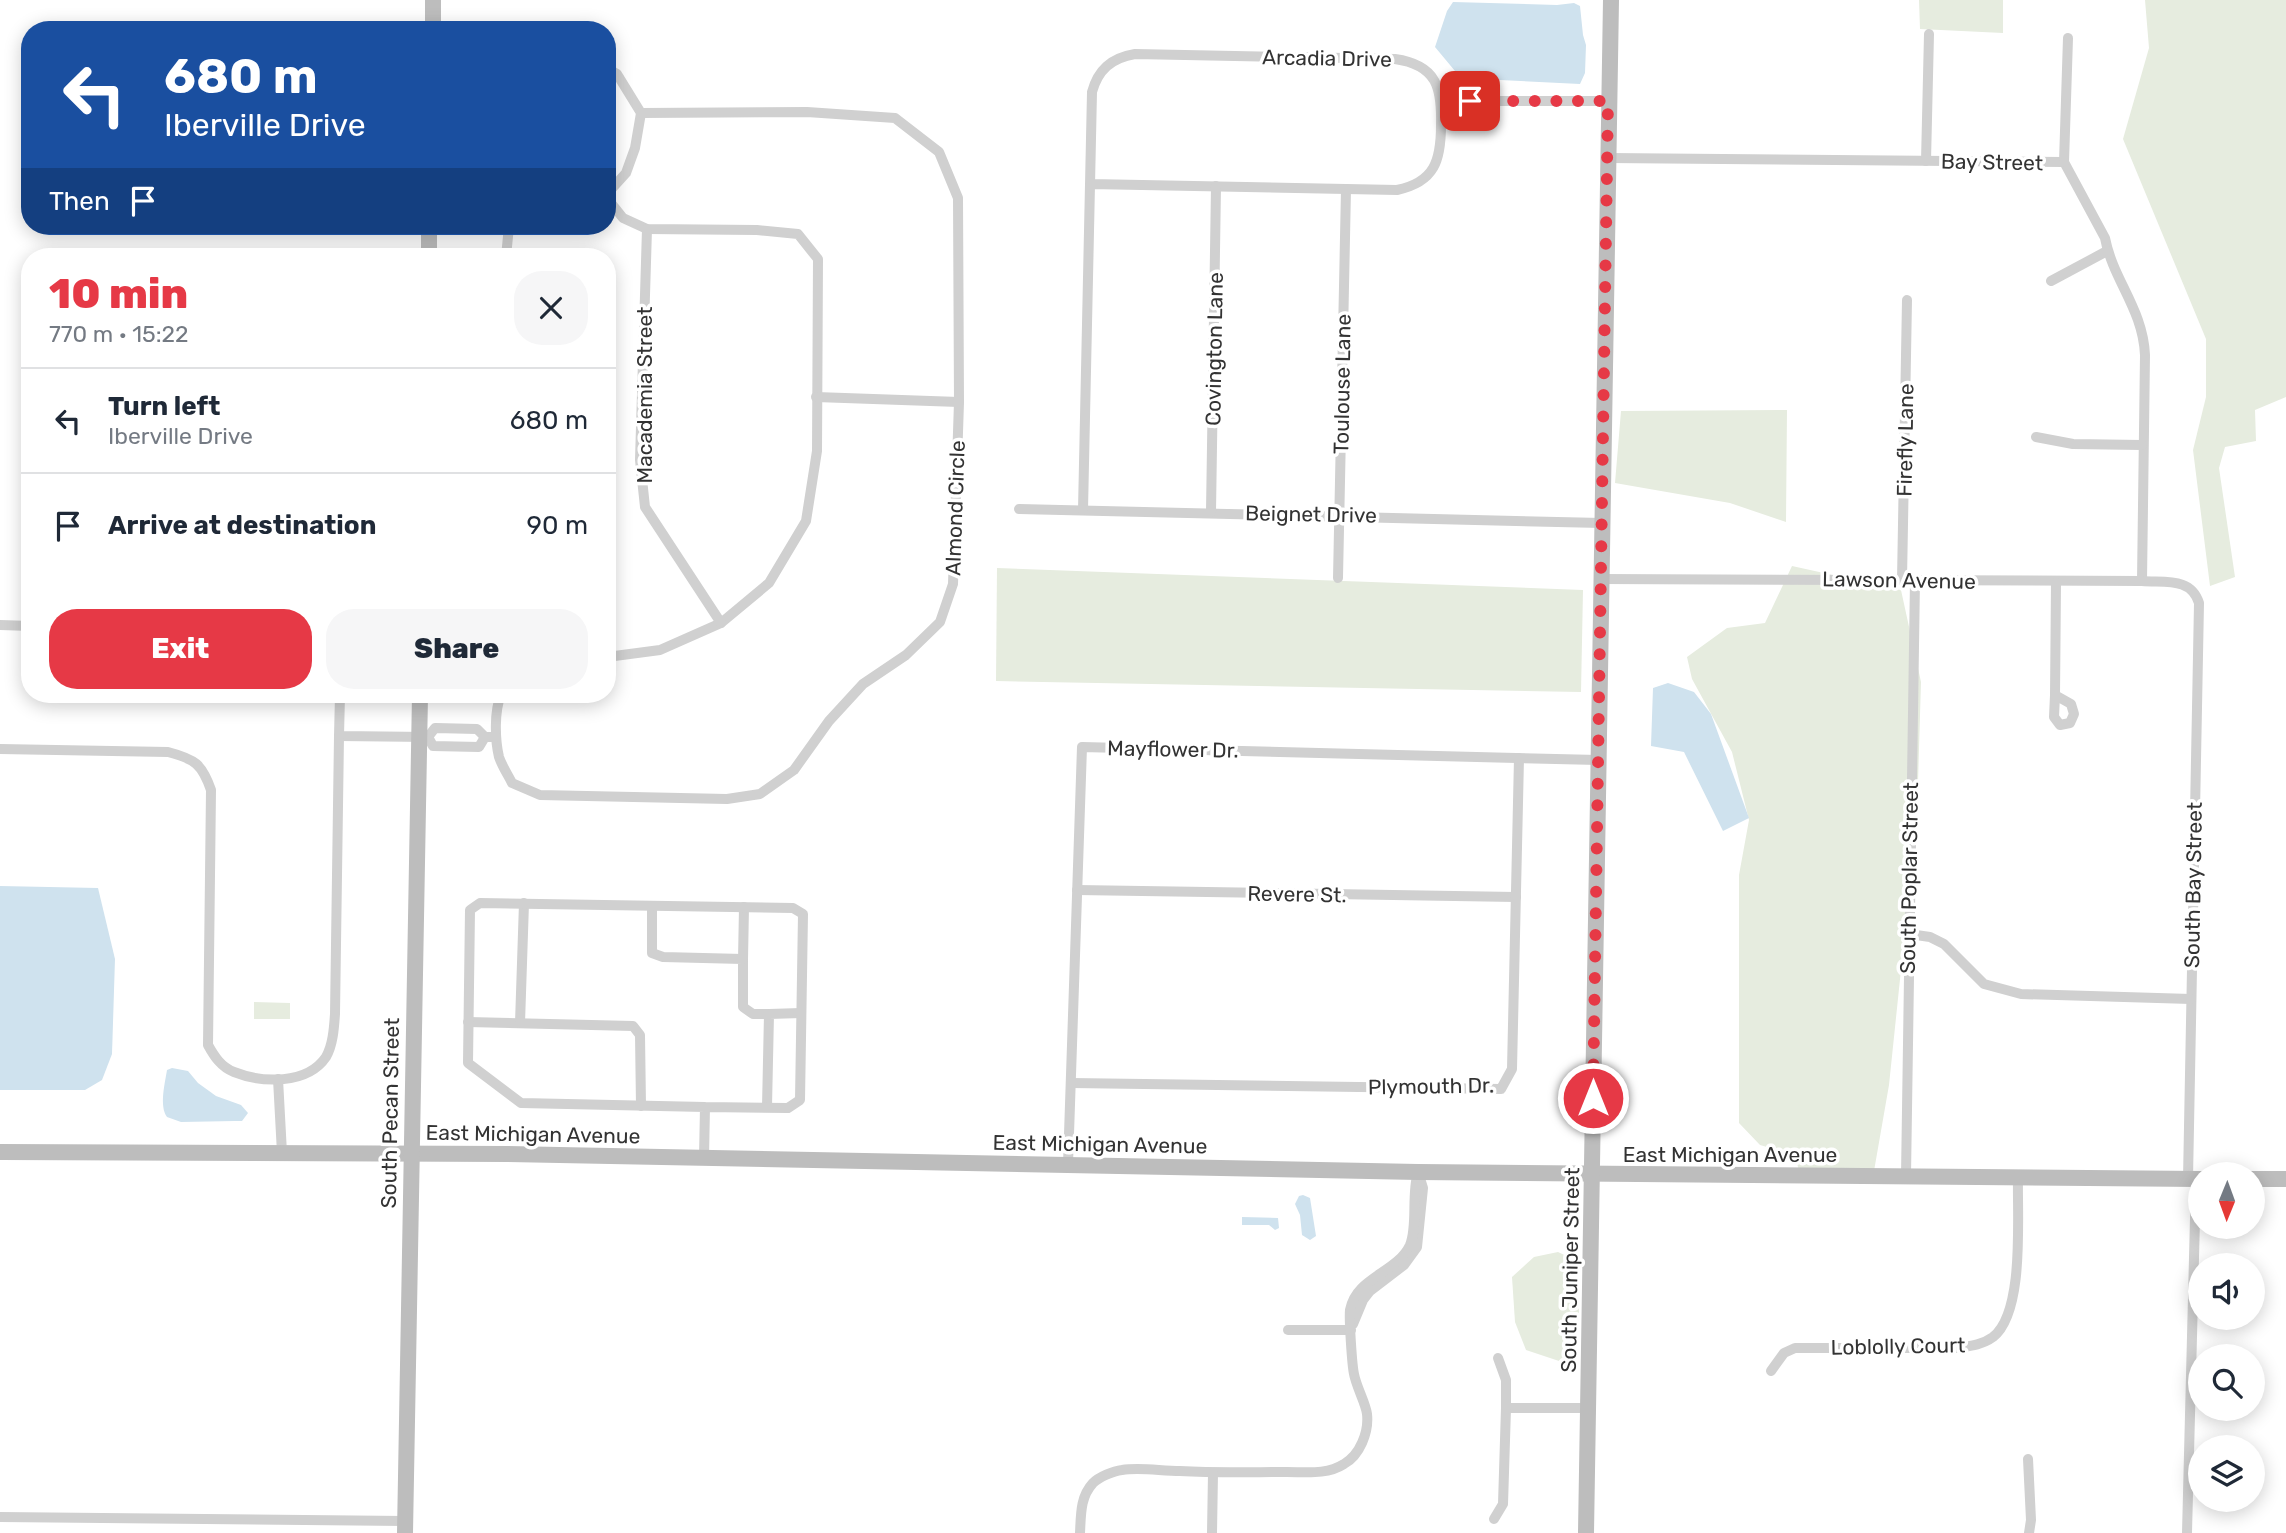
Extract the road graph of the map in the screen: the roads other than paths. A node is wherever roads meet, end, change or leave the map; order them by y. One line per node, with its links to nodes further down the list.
1 (433, 0): 3 (street)
2 (1611, 0): 8 (street, South Juniper Street)
3 (433, 21)
4 (1929, 34): 11 (street)
5 (2068, 38): 12 (street)
6 (616, 73): 9 (street)
7 (1442, 101): 8 (street); 13 (street, Arcadia Drive); 16 (street)
8 (1608, 101): 10 (street, South Juniper Street)
9 (642, 113): 14 (street); 23 (street, Almond Circle)
10 (1608, 158): 11 (street, Bay Street); 30 (street, South Juniper Street)
11 (1926, 161): 12 (street, Bay Street)
12 (2064, 162): 19 (street, Bay Street)
13 (1090, 184): 15 (street); 27 (street, Arcadia Drive)
14 (616, 185)
15 (1216, 186): 16 (street); 28 (street, Covington Lane)
16 (1346, 189): 29 (street, Toulouse Lane)
17 (616, 208): 18 (street)
18 (647, 229): 22 (street); 38 (street, Macademia Street)
19 (2107, 251): 20 (street); 25 (street, Bay Street)
20 (2050, 281)
21 (1907, 300): 33 (street, Firefly Lane)
22 (816, 397): 23 (street); 38 (street)
23 (959, 402): 48 (street, Almond Circle)
24 (2036, 437): 25 (street)
25 (2142, 445): 35 (street, Bay Street)
26 (1020, 509): 27 (street, Beignet Drive)
27 (1083, 510): 28 (street, Beignet Drive)
28 (1211, 512): 29 (street, Beignet Drive)
29 (1339, 515): 30 (street, Beignet Drive); 31 (street, Toulouse Lane)
30 (1602, 523): 32 (street, South Juniper Street)
31 (1338, 578)
32 (1600, 579): 33 (street, Lawson Avenue); 51 (street, South Juniper Street)
33 (1902, 580): 34 (street, Lawson Avenue)
34 (1914, 580): 36 (street, Lawson Avenue); 57 (street, South Poplar Street)
35 (2141, 581): 36 (street, Lawson Avenue); 37 (street, Lawson Avenue)
36 (2056, 583): 42 (street)
37 (2196, 592): 59 (street, South Bay Street)
38 (721, 623): 41 (street)
39 (0, 625): 40 (street)
40 (21, 626)
41 (616, 656)
42 (2055, 695)
43 (340, 703): 46 (street)
44 (421, 703): 47 (street, South Pecan Street)
45 (499, 703): 48 (street, Almond Circle)
46 (339, 736): 47 (street); 64 (street)
47 (424, 737): 48 (street); 48 (street); 71 (street, South Pecan Street)
48 (491, 737)
49 (0, 749): 64 (street)
50 (1519, 758): 51 (street, Mayflower Dr.); 52 (street, Mayflower Dr.); 53 (street, Plymouth Dr.)
51 (1598, 760): 76 (street, South Juniper Street)
52 (1077, 890): 53 (street, Revere St.); 65 (street, Mayflower Dr.)
53 (1516, 897): 65 (street, Plymouth Dr.)
54 (524, 904): 55 (street); 62 (street); 63 (street)
55 (652, 906): 56 (street); 58 (street)
56 (744, 908): 58 (street); 60 (street)
57 (1909, 934): 59 (street); 77 (street, South Poplar Street)
58 (743, 959): 61 (street)
59 (2191, 999): 73 (street, South Bay Street)
60 (801, 1013): 61 (street); 68 (street)
61 (769, 1014): 68 (street)
62 (468, 1022): 63 (street); 66 (street)
63 (520, 1023): 66 (street)
64 (278, 1079): 70 (street)
65 (1071, 1083): 74 (street, Mayflower Dr.)
66 (641, 1106): 67 (street)
67 (705, 1107): 68 (street); 72 (street)
68 (767, 1107)
69 (0, 1152): 70 (street, East Michigan Avenue)
70 (282, 1153): 71 (street, East Michigan Avenue)
71 (411, 1153): 72 (street, East Michigan Avenue); 93 (street, South Pecan Street)
72 (704, 1158): 74 (street, East Michigan Avenue)
73 (2195, 1162)
74 (1068, 1164): 75 (street, East Michigan Avenue)
75 (1418, 1171): 76 (street, East Michigan Avenue); 84 (street)
76 (1592, 1174): 77 (street, East Michigan Avenue); 88 (street, South Juniper Street)
77 (1906, 1176): 78 (street, East Michigan Avenue)
78 (2018, 1177): 79 (street, East Michigan Avenue); 86 (street, Loblolly Court)
79 (2188, 1179)
80 (2265, 1179): 81 (street)
81 (2286, 1179)
82 (2194, 1239): 98 (street, South Bay Street)
83 (1288, 1330): 84 (street)
84 (1351, 1330): 90 (street)
85 (1498, 1359): 87 (street)
86 (1772, 1371)
87 (1506, 1408): 88 (street); 92 (street)
88 (1588, 1408): 96 (street, South Juniper Street)
89 (2028, 1460): 97 (street)
90 (1213, 1473): 94 (street); 95 (street)
91 (0, 1517): 93 (street)
92 (1494, 1519)
93 (405, 1527)
94 (1080, 1533)
95 (1212, 1533)
96 (1586, 1533)
97 (2029, 1533)
98 (2187, 1533)

